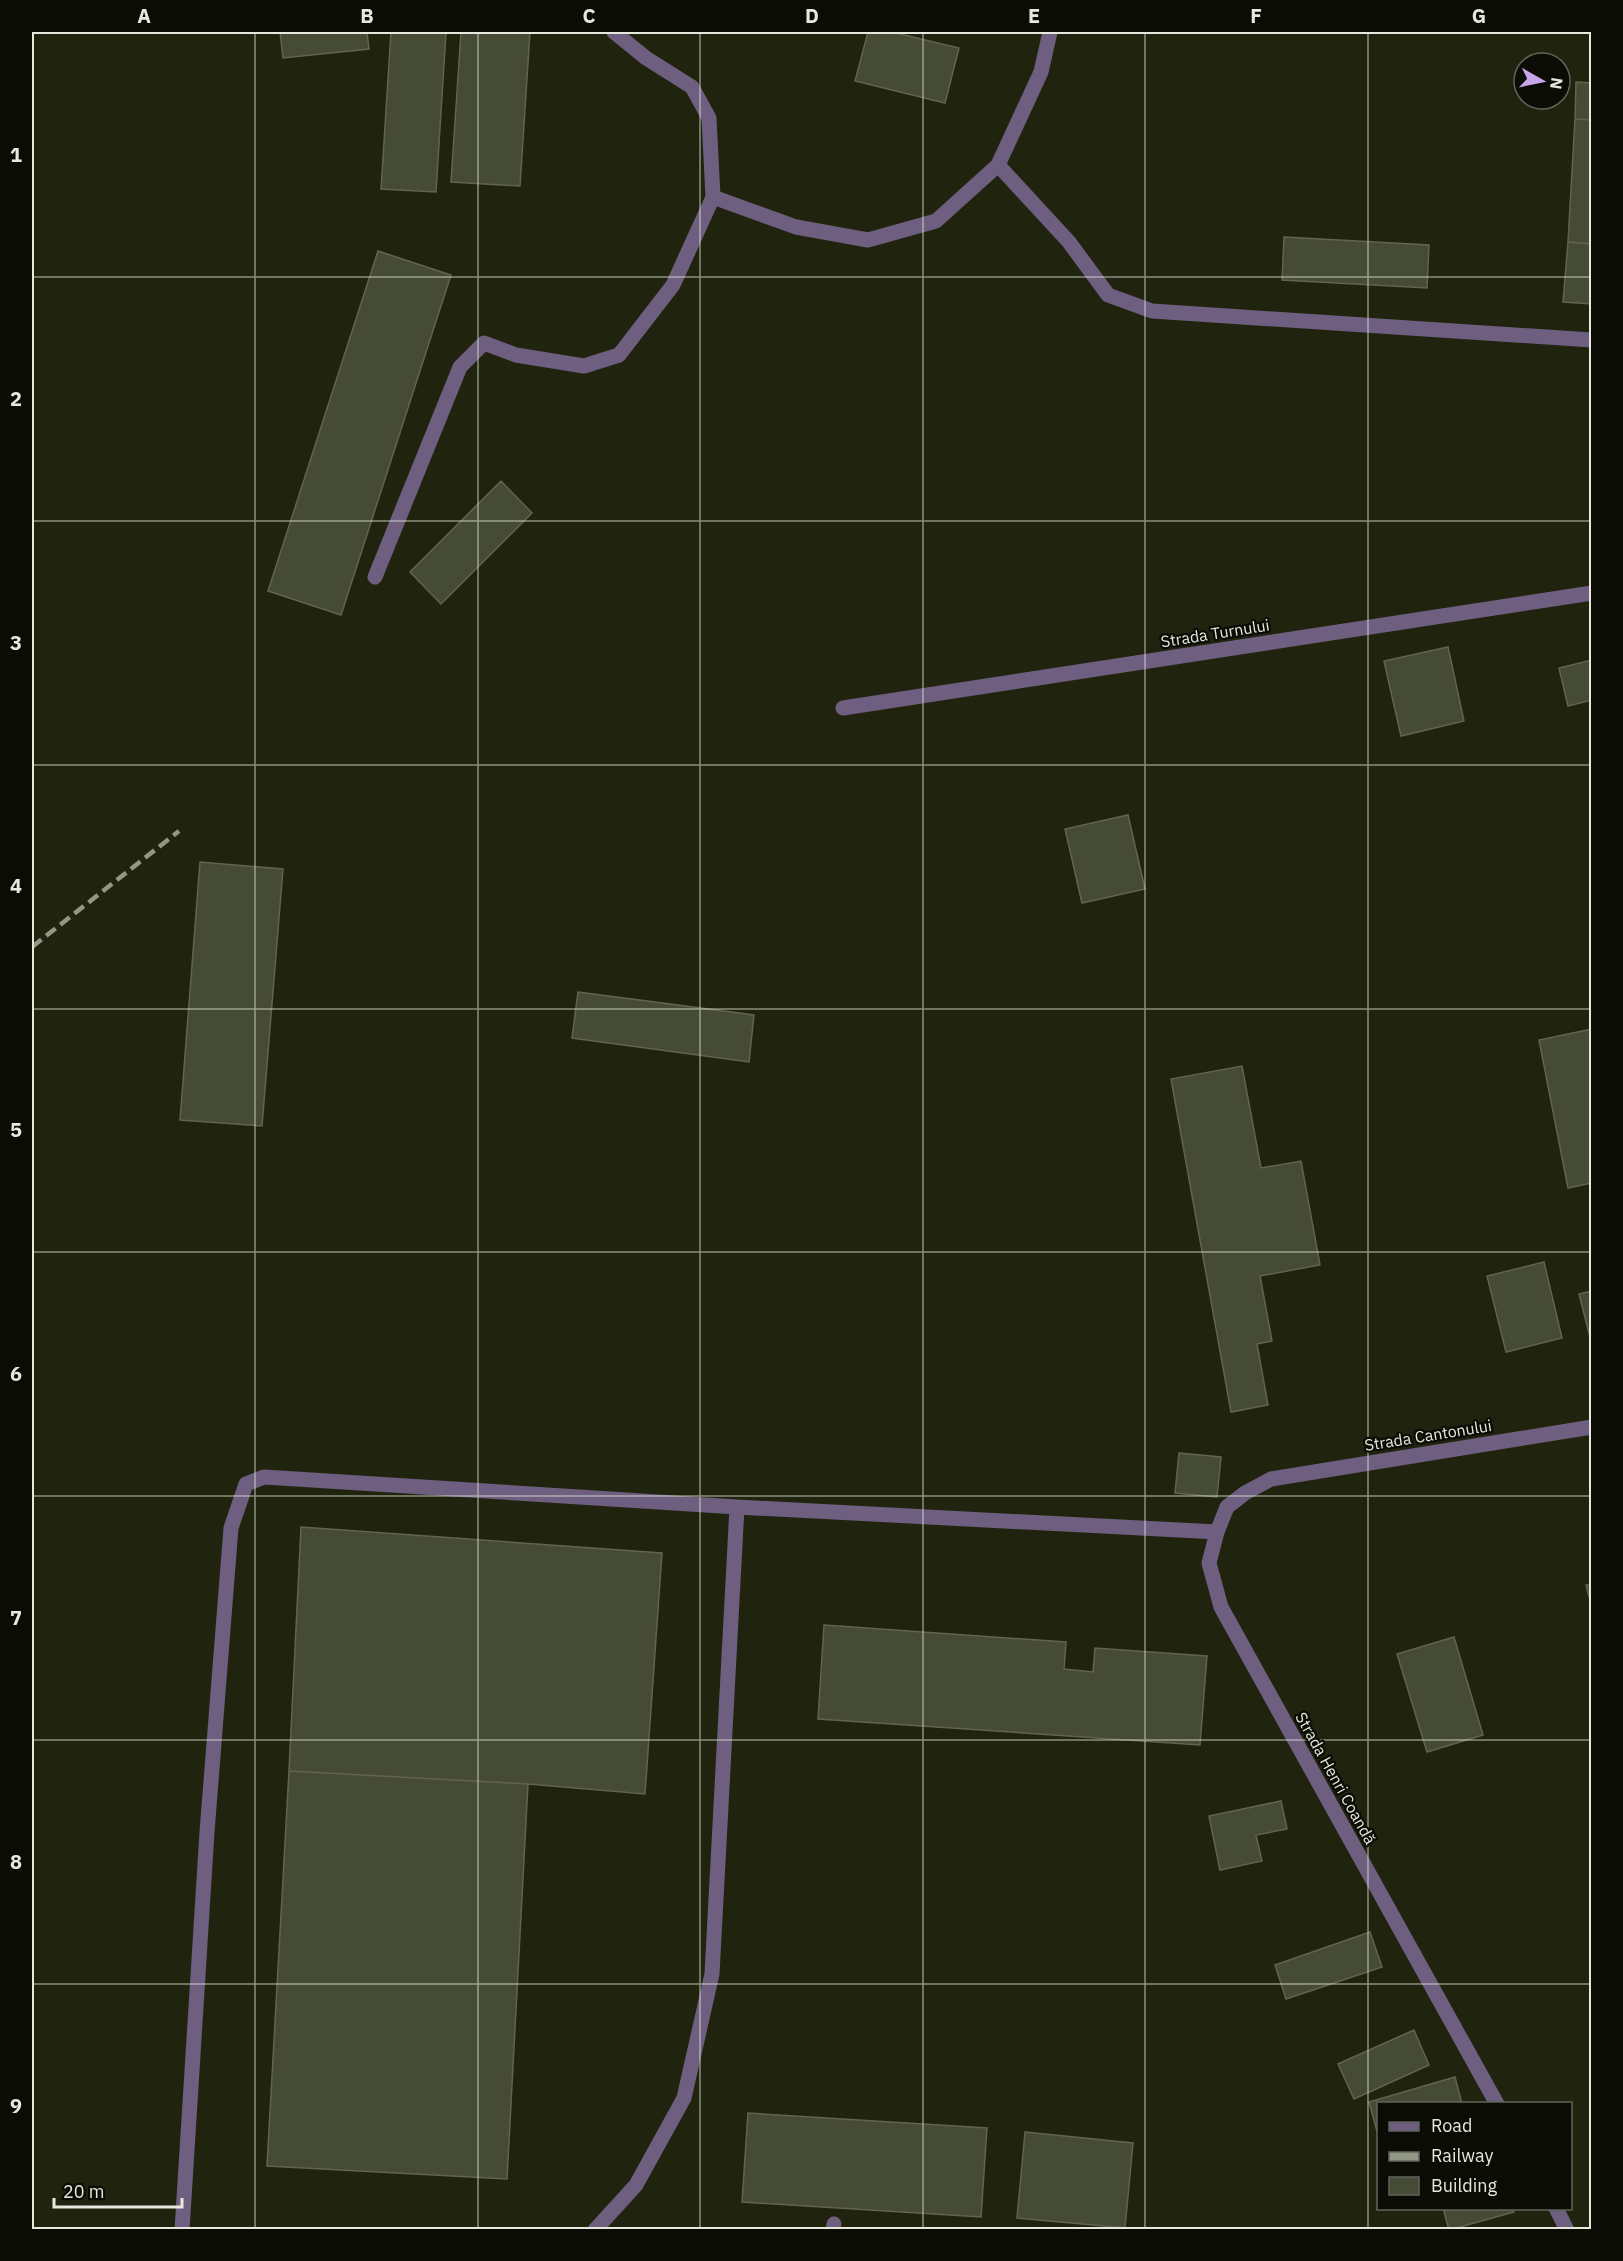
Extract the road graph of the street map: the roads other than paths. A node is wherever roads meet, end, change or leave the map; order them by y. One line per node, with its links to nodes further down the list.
1 (614, 32): 4 (street)
2 (1050, 32): 3 (street)
3 (998, 165): 4 (street); 5 (street)
4 (713, 197): 6 (street)
5 (1592, 340)
6 (375, 577)
7 (1592, 593): 8 (street, Strada Turnului)
8 (843, 708)
9 (1592, 1427): 10 (street, Strada Cantonului)
10 (1271, 1479): 12 (street, Strada Henri Coandă)
11 (737, 1507): 12 (street); 15 (street); 16 (street)
12 (1217, 1532): 13 (street, Strada Henri Coandă)
13 (1496, 2102)
14 (1557, 2210): 17 (street)
15 (182, 2229)
16 (595, 2229)
17 (1567, 2229)

